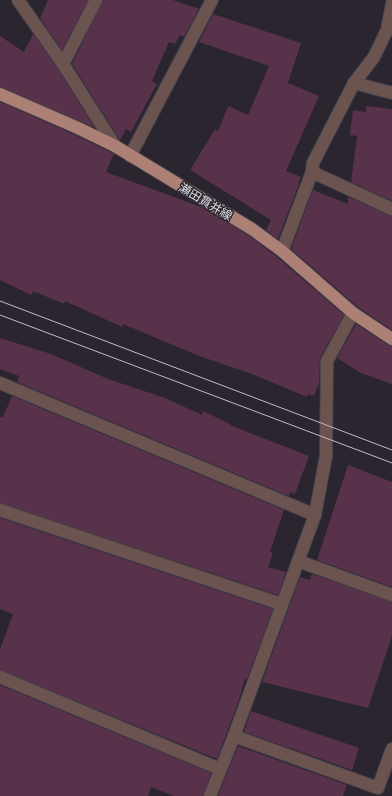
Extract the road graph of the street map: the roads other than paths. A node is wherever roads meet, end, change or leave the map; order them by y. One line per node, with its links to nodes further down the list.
1 (18, 0): 5 (street)
2 (96, 0): 5 (street)
3 (212, 0): 10 (street)
4 (392, 4): 6 (street)
5 (63, 64): 9 (street)
6 (354, 83): 7 (street); 11 (street)
7 (392, 93)
8 (0, 94): 9 (main road, 瀬田貫井線)
9 (115, 146): 10 (main road, 瀬田貫井線)
10 (130, 156): 13 (main road, 瀬田貫井線)
11 (312, 172): 12 (street); 13 (street)
12 (392, 209)
13 (282, 251): 14 (main road, 瀬田貫井線)
14 (353, 313): 15 (main road, 瀬田貫井線); 18 (street)
15 (392, 339)
16 (0, 383): 18 (street)
17 (0, 510): 21 (street)
18 (315, 515): 19 (street)
19 (298, 561): 20 (street); 21 (street)
20 (392, 595)
21 (281, 604): 23 (street)
22 (0, 677): 25 (street)
23 (234, 736): 24 (street); 25 (street)
24 (392, 748)
25 (220, 769): 26 (street)
26 (210, 796)

